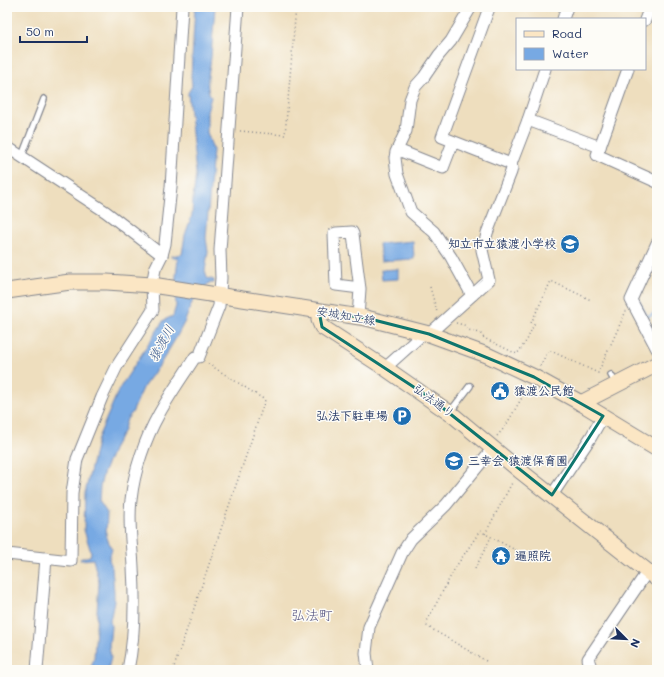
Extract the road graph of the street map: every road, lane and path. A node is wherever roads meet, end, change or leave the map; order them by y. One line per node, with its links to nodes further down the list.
1 (182, 7): 23 (street)
2 (238, 7): 14 (street)
3 (296, 7): 14 (path)
4 (471, 7): 18 (street)
5 (488, 7): 15 (street)
6 (567, 7): 8 (street)
7 (650, 7): 9 (street)
8 (563, 18)
9 (646, 18)
10 (545, 70): 13 (street)
11 (628, 70): 17 (street)
12 (44, 99): 19 (lane)
13 (528, 120): 17 (street); 20 (street)
14 (229, 130): 27 (street)
15 (453, 142): 18 (street); 20 (street)
16 (7, 147): 19 (street)
17 (600, 147): 21 (street)
18 (398, 150): 28 (street)
19 (22, 156): 23 (street)
20 (511, 164): 28 (street)
21 (657, 182)
22 (657, 243): 30 (street)
23 (162, 255): 24 (street)
24 (155, 285): 26 (main road, 安城知立線); 27 (main road, 安城知立線); 52 (street)
25 (360, 288): 25 (street); 32 (street)
26 (7, 291)
27 (216, 295): 31 (main road, 安城知立線); 36 (street)
28 (472, 295): 34 (street)
29 (592, 300): 33 (path)
30 (631, 300): 35 (street); 39 (path)
31 (319, 311): 32 (main road, 安城知立線); 38 (main road, 弘法通り)
32 (358, 317): 34 (main road, 安城知立線)
33 (451, 321)
34 (426, 334): 38 (street); 39 (main road, 安城知立線)
35 (657, 349)
36 (199, 357): 57 (street); 58 (path)
37 (657, 364): 41 (main road)
38 (385, 368): 42 (main road, 弘法通り)
39 (534, 377): 41 (main road, 安城知立線); 44 (path)
40 (470, 386): 42 (lane)
41 (581, 403): 43 (main road, 安城知立線)
42 (450, 412): 44 (main road, 弘法通り)
43 (603, 416): 45 (main road, 安城知立線); 47 (street)
44 (491, 446): 46 (main road, 弘法通り); 59 (street)
45 (657, 449)
46 (519, 470): 47 (main road, 弘法通り); 48 (path)
47 (552, 495): 54 (main road, 弘法通り)
48 (485, 534): 49 (path); 55 (path)
49 (491, 537): 50 (path); 53 (path)
50 (519, 552)
51 (7, 554): 52 (street)
52 (46, 558): 56 (street)
53 (476, 569)
54 (652, 575): 60 (street)
55 (486, 661)
56 (37, 670)
57 (128, 670)
58 (173, 670)
59 (368, 670)
60 (592, 670)

